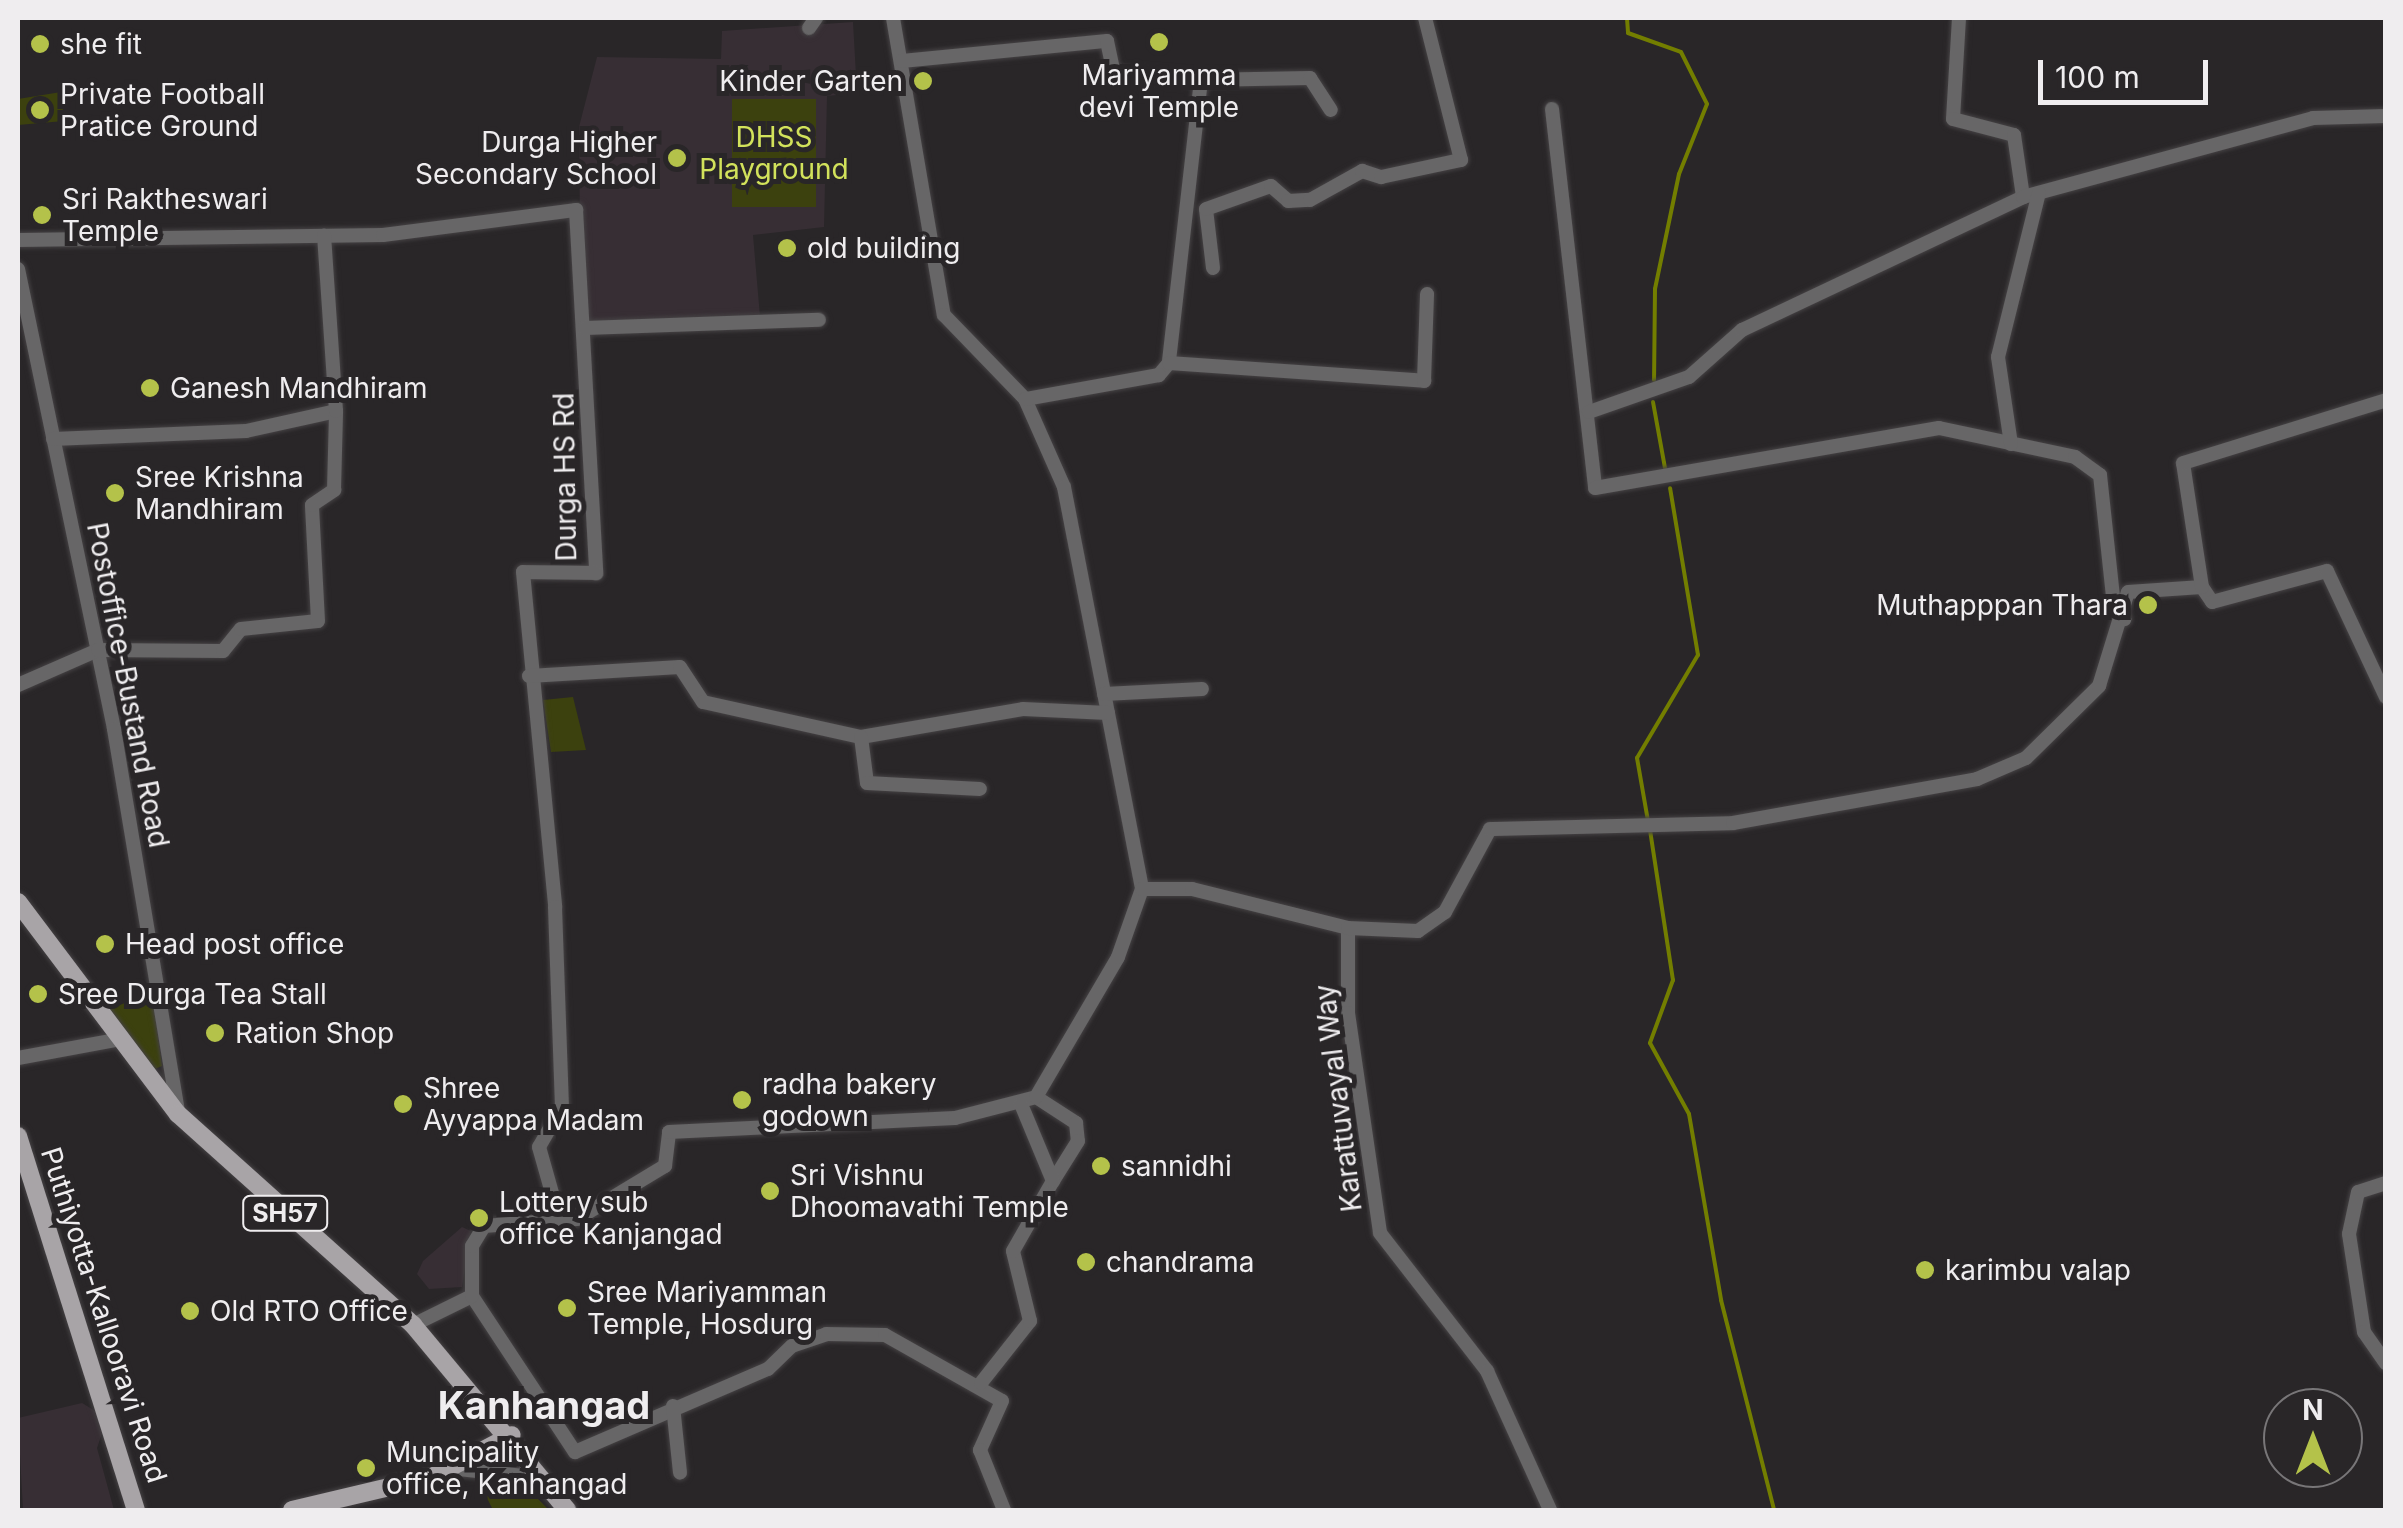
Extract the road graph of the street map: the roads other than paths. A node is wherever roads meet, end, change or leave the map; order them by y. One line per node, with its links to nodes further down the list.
1 (893, 18): 4 (street)
2 (1425, 18): 13 (street)
3 (1960, 18): 10 (street)
4 (902, 61): 5 (street); 19 (street)
5 (1201, 80): 7 (street); 18 (street)
6 (1552, 109): 22 (street)
7 (1332, 110)
8 (2386, 116): 9 (street)
9 (2039, 193): 10 (street); 24 (street)
10 (2023, 197): 22 (street)
11 (324, 234): 12 (street, Durga HS Rd); 17 (street, Durga HS Rd); 21 (street)
12 (18, 240)
13 (1213, 268)
14 (18, 269): 23 (street, Postoffice-Bustand Road)
15 (1426, 294): 18 (street)
16 (820, 320): 17 (street)
17 (585, 328): 28 (street, Durga HS Rd)
18 (1169, 363): 19 (street)
19 (1025, 400): 31 (street)
20 (2386, 400): 25 (street)
21 (336, 410): 23 (street); 27 (street)
22 (1589, 412): 24 (street)
23 (53, 440): 27 (street, Postoffice-Bustand Road)
24 (2011, 444): 26 (street)
25 (2202, 586): 26 (street); 32 (street)
26 (2124, 620): 38 (street)
27 (98, 650): 29 (street); 43 (street, Postoffice-Bustand Road)
28 (528, 676): 34 (street); 47 (street, Durga HS Rd)
29 (18, 685)
30 (1202, 689): 31 (street)
31 (1104, 694): 33 (street)
32 (2386, 697)
33 (1108, 713): 34 (street); 36 (street)
34 (862, 736): 35 (street)
35 (980, 789)
36 (1142, 888): 38 (street); 41 (street)
37 (18, 902): 39 (main road, SH57)
38 (1348, 928): 61 (street, Karattuvayal Way)
39 (116, 1040): 40 (street); 43 (main road, SH57)
40 (18, 1058)
41 (1036, 1097): 42 (street); 45 (street)
42 (1021, 1104): 45 (street); 47 (street)
43 (178, 1114): 49 (main road, SH57)
44 (18, 1136): 57 (main road, Puthiyotta-Kallooravi Road)
45 (1052, 1181): 51 (street)
46 (2386, 1183): 50 (street)
47 (560, 1221): 48 (street)
48 (472, 1296): 49 (street); 52 (street)
49 (414, 1326): 53 (main road, SH57)
50 (2386, 1363)
51 (981, 1383): 52 (street); 60 (street)
52 (673, 1406): 55 (street)
53 (512, 1435): 54 (main road); 56 (main road, SH57)
54 (448, 1468): 56 (street); 58 (main road)
55 (680, 1473)
56 (542, 1478): 59 (main road, SH57)
57 (136, 1510)
58 (292, 1510)
59 (567, 1510)
60 (1004, 1510)
61 (1550, 1510)

